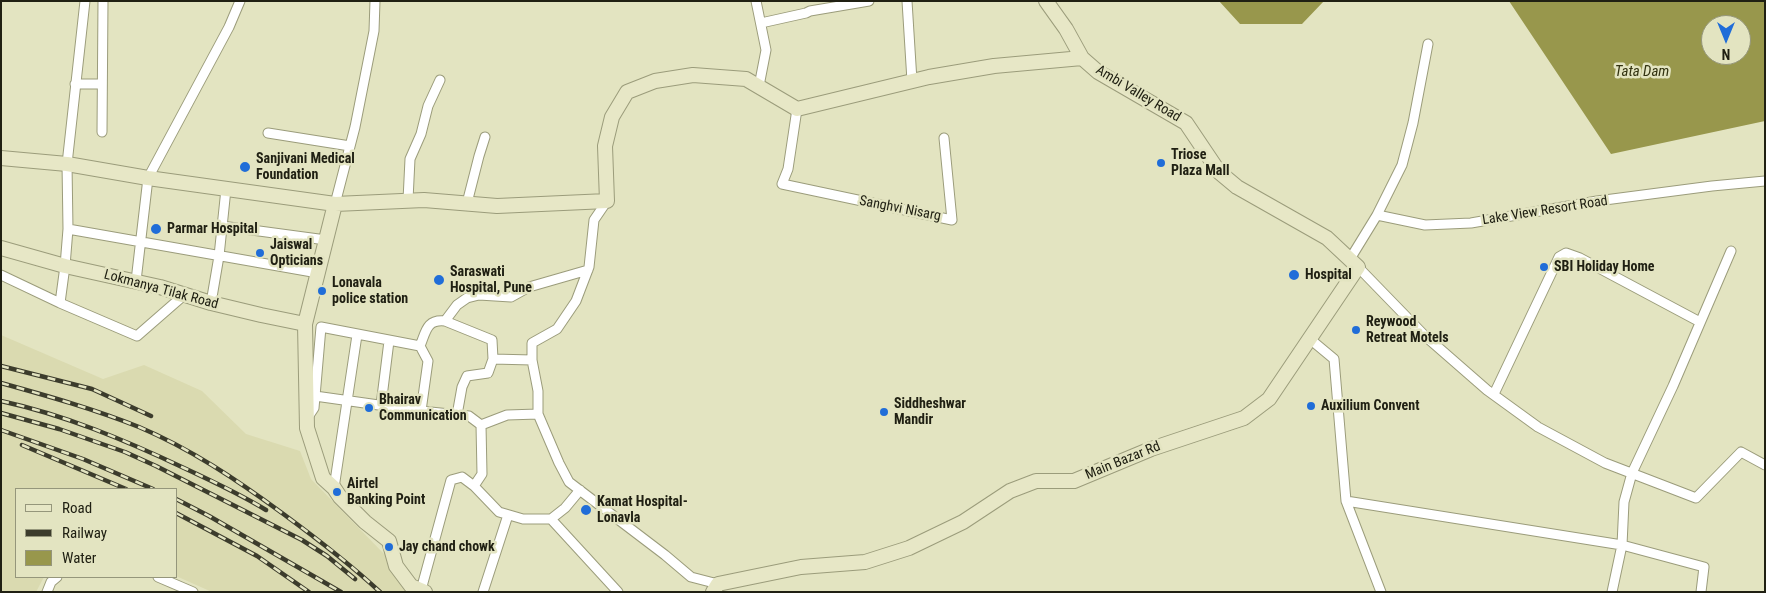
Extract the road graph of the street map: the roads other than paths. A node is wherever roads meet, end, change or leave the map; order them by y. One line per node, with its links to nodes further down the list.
1 (85, 1): 15 (street)
2 (103, 1): 16 (street)
3 (240, 1): 26 (street)
4 (375, 1): 23 (street)
5 (756, 1): 10 (street)
6 (869, 1): 9 (street)
7 (907, 1): 14 (street)
8 (1046, 1): 12 (main road, Ambi Valley Road)
9 (809, 6): 10 (street)
10 (761, 23): 17 (street)
11 (1428, 44): 33 (street)
12 (1082, 58): 14 (main road); 41 (main road, Ambi Valley Road)
13 (440, 80): 29 (street)
14 (912, 81): 18 (main road)
15 (76, 84): 16 (street); 25 (street)
16 (102, 84): 19 (street)
17 (759, 86): 18 (main road); 30 (main road)
18 (798, 109): 22 (street, Sanghvi Nisarg)
19 (102, 132)
20 (268, 133): 23 (street)
21 (485, 137): 31 (street)
22 (944, 138)
23 (350, 146): 32 (street)
24 (1, 158): 25 (main road)
25 (67, 164): 26 (main road); 35 (street)
26 (148, 178): 28 (main road); 37 (street)
27 (1765, 182): 33 (street, Lake View Resort Road)
28 (226, 189): 32 (main road); 34 (street)
29 (408, 200): 31 (main road); 32 (main road)
30 (607, 201): 31 (main road); 43 (street)
31 (467, 203)
32 (335, 204): 36 (main road)
33 (1377, 215): 41 (street)
34 (222, 226): 36 (street); 40 (street)
35 (68, 229): 37 (street); 42 (street)
36 (326, 240): 44 (main road)
37 (140, 242): 40 (street); 46 (street)
38 (1, 248): 42 (main road, Lokmanya Tilak Road)
39 (1731, 251): 51 (street)
40 (220, 256): 44 (street); 49 (street)
41 (1354, 263): 55 (main road, Main Bazar Rd); 60 (street)
42 (65, 266): 46 (main road, Lokmanya Tilak Road); 48 (street)
43 (588, 270): 50 (street); 59 (street)
44 (318, 273): 52 (main road)
45 (1, 275): 48 (street)
46 (136, 280): 47 (main road, Lokmanya Tilak Road)
47 (184, 294): 48 (street); 49 (main road, Lokmanya Tilak Road)
48 (60, 303)
49 (211, 303): 52 (main road, Lokmanya Tilak Road)
50 (445, 321): 57 (street); 58 (street)
51 (1700, 322): 60 (street); 70 (street)
52 (306, 324): 53 (street, Lokmanya Tilak Road); 67 (main road)
53 (321, 327): 54 (street, Lokmanya Tilak Road); 61 (street)
54 (357, 335): 56 (street, Lokmanya Tilak Road); 62 (street)
55 (1310, 339): 74 (street); 80 (main road, Main Bazar Rd)
56 (388, 341): 57 (street, Lokmanya Tilak Road); 63 (street)
57 (420, 346): 64 (street)
58 (493, 358): 59 (street); 66 (street)
59 (532, 360): 65 (street)
60 (1494, 394): 70 (street)
61 (315, 396): 62 (street); 67 (street)
62 (348, 400): 63 (street); 72 (street)
63 (381, 405): 64 (street)
64 (421, 411): 66 (street)
65 (538, 414): 68 (street); 73 (street)
66 (456, 415): 68 (street)
67 (306, 421): 72 (main road)
68 (481, 425): 71 (street)
69 (1765, 465): 70 (street)
70 (1632, 473): 77 (street)
71 (474, 486): 75 (street); 81 (street)
72 (334, 488): 81 (main road)
73 (580, 490): 76 (street); 80 (street)
74 (1346, 501): 77 (street); 86 (street)
75 (508, 515): 76 (street); 84 (street)
76 (551, 519): 85 (street)
77 (1622, 545): 87 (street); 88 (street)
78 (56, 578): 82 (street)
79 (160, 578): 83 (street)
80 (716, 588)
81 (423, 591)
82 (47, 592)
83 (193, 592)
84 (483, 592)
85 (618, 592)
86 (1381, 592)
87 (1612, 592)
88 (1701, 592)

